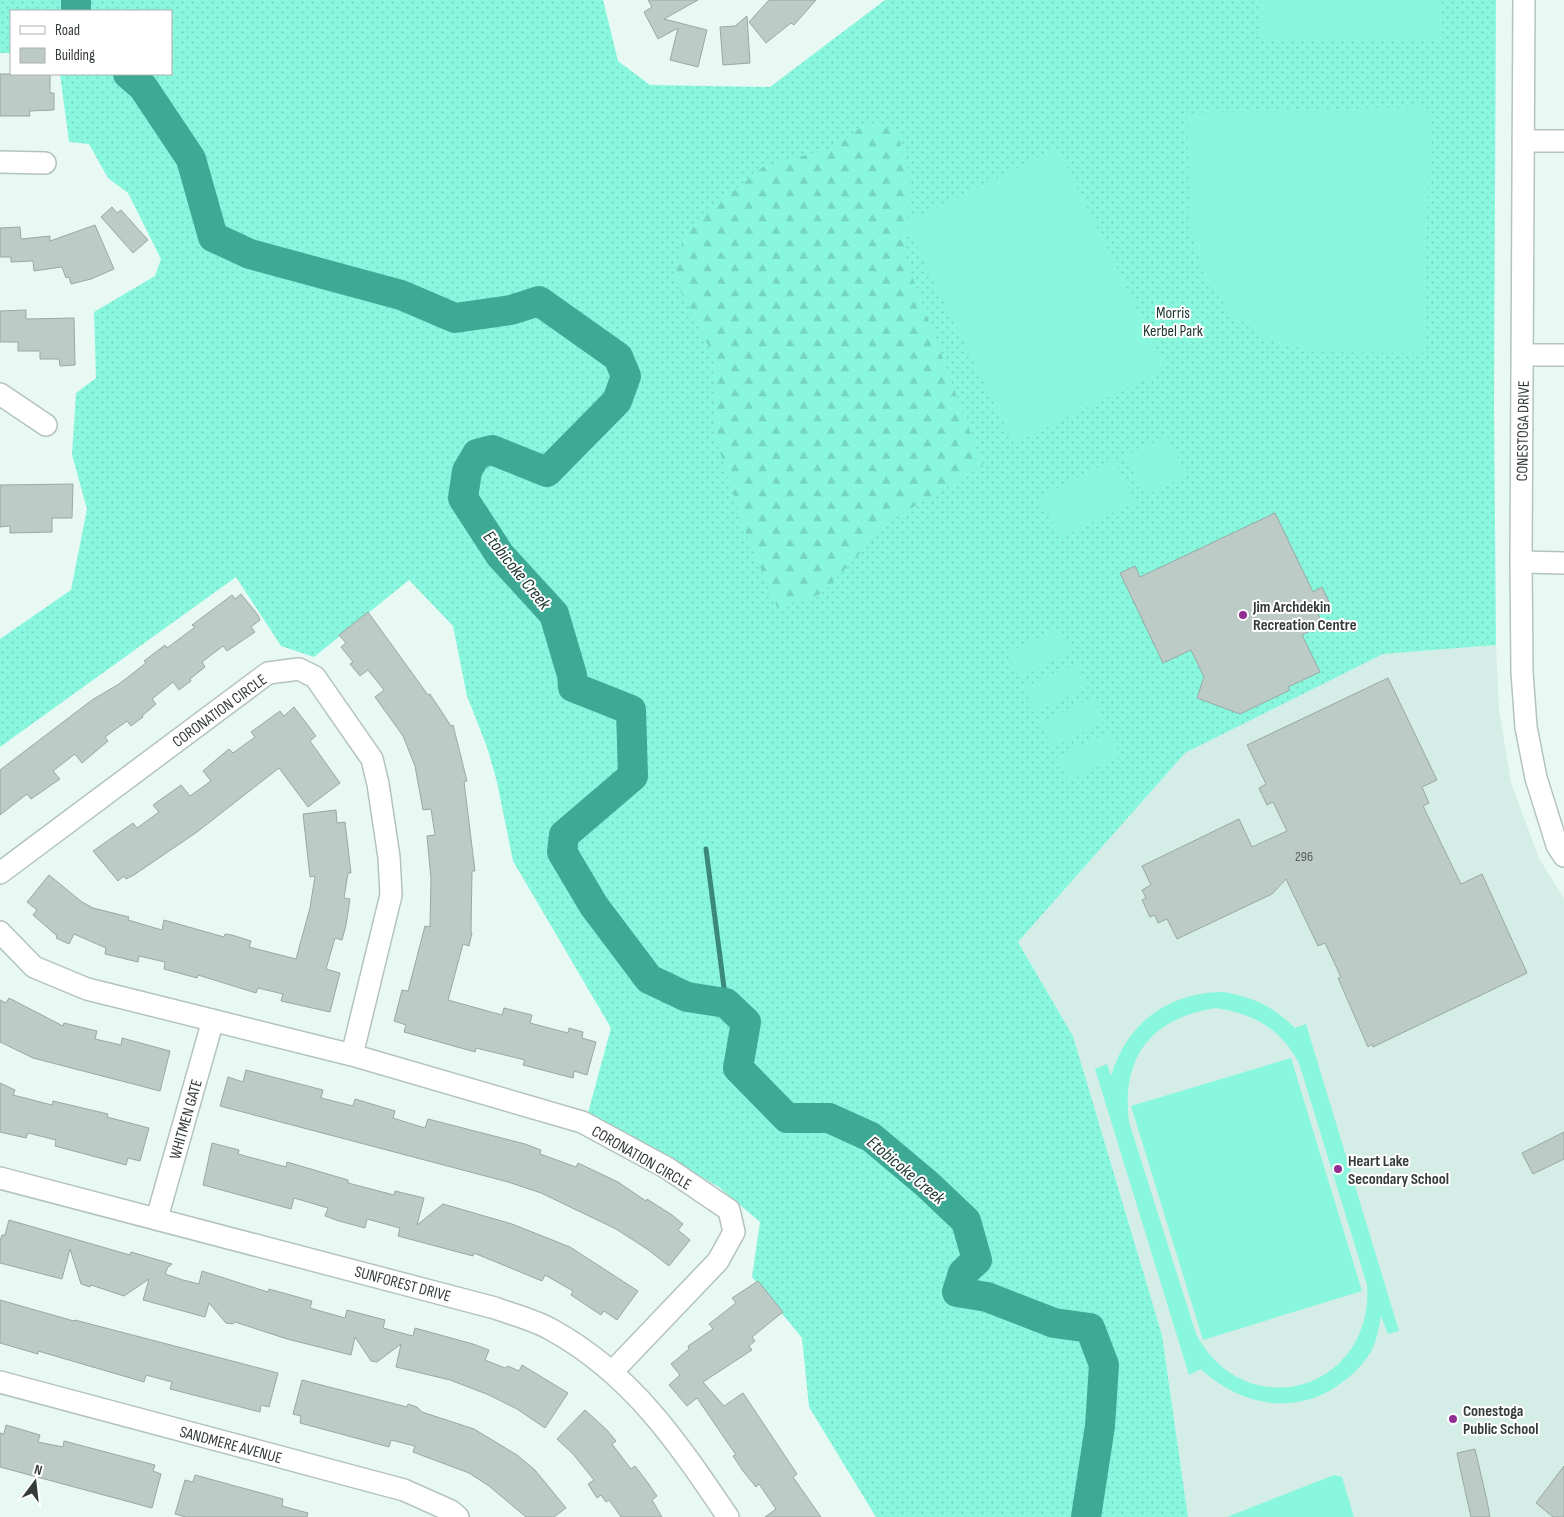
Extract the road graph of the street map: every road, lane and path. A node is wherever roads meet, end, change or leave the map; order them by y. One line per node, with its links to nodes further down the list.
1 (1524, 0): 2 (street, CONESTOGA DRIVE)
2 (1522, 141): 3 (street); 6 (street, CONESTOGA DRIVE)
3 (1564, 141)
4 (0, 162): 5 (street)
5 (45, 163)
6 (1523, 355): 7 (street); 10 (street, CONESTOGA DRIVE)
7 (1564, 355)
8 (0, 394): 9 (street)
9 (46, 425)
10 (1521, 562): 11 (street); 12 (street, CONESTOGA DRIVE)
11 (1564, 563)
12 (1564, 856)
13 (0, 873): 16 (street, CORONATION CIRCLE)
14 (0, 932): 15 (street, CORONATION CIRCLE)
15 (213, 1020): 16 (street, CORONATION CIRCLE); 18 (street, WHITMEN GATE)
16 (352, 1055): 19 (street, CORONATION CIRCLE)
17 (0, 1178): 18 (street, SUNFOREST DRIVE)
18 (157, 1218): 19 (street, SUNFOREST DRIVE)
19 (613, 1371): 22 (street, SUNFOREST DRIVE)
20 (0, 1382): 21 (street, SANDMERE AVENUE)
21 (458, 1517)
22 (728, 1517)

